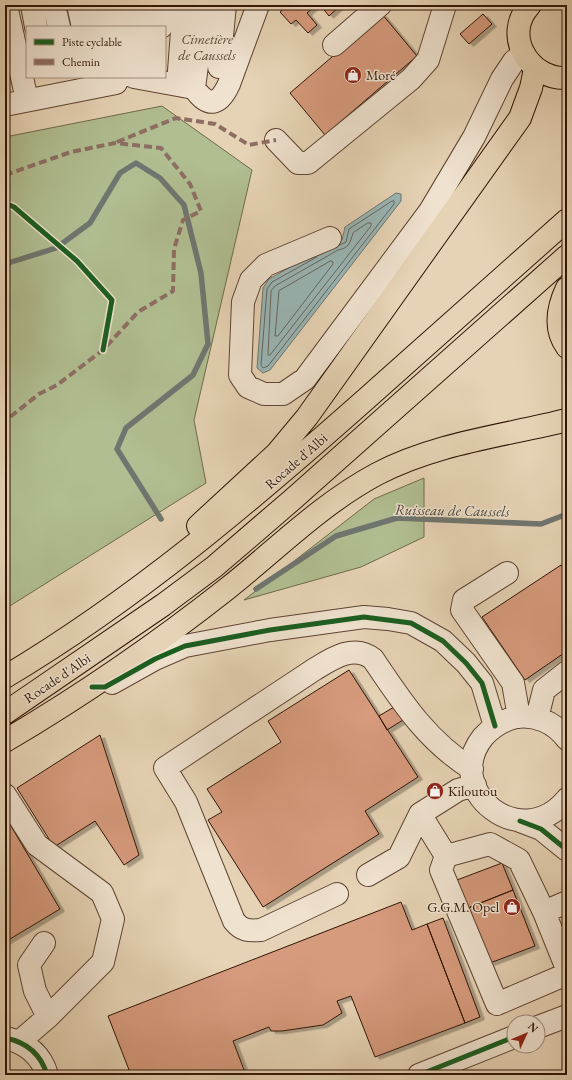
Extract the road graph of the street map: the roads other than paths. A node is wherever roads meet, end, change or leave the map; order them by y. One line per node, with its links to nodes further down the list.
1 (6, 5): 34 (street)
2 (32, 5): 16 (street)
3 (54, 5): 17 (street)
4 (78, 5): 18 (street)
5 (100, 5): 19 (street)
6 (117, 5): 20 (street)
7 (140, 5): 21 (street)
8 (163, 5): 22 (street)
9 (184, 5): 33 (street)
10 (205, 5): 25 (street)
11 (225, 5): 25 (street)
12 (258, 5): 25 (street)
13 (380, 5): 23 (street)
14 (445, 5): 36 (street)
15 (523, 9): 24 (main road)
16 (36, 26)
17 (59, 26)
18 (83, 26)
19 (104, 26)
20 (122, 26)
21 (138, 26)
22 (161, 26)
23 (334, 45)
24 (530, 62): 28 (main road); 38 (street); 43 (main road)
25 (217, 67): 33 (street); 33 (street)
26 (115, 78): 30 (street)
27 (146, 78): 29 (street)
28 (567, 78)
29 (157, 79): 33 (street)
30 (95, 82): 31 (street)
31 (71, 84): 32 (street)
32 (49, 86): 34 (street)
33 (186, 86)
34 (27, 100): 35 (street)
35 (5, 105)
36 (276, 140)
37 (567, 220): 43 (main road, Rocade d'Albi)
38 (330, 238)
39 (567, 256): 48 (main road, Rocade d'Albi)
40 (567, 288): 41 (main road)
41 (567, 347)
42 (567, 420): 47 (main road)
43 (171, 564): 46 (main road, Rocade d'Albi)
44 (507, 573): 49 (street)
45 (567, 672): 49 (street)
46 (5, 677)
47 (92, 688): 50 (street); 52 (main road)
48 (5, 713)
49 (528, 718): 50 (street); 51 (street)
50 (495, 726): 53 (street)
51 (567, 739)
52 (5, 741)
53 (474, 777): 56 (street); 57 (street); 62 (street)
54 (5, 795): 69 (street)
55 (564, 803): 57 (street); 58 (street)
56 (420, 814): 60 (street); 61 (street)
57 (520, 821): 59 (street)
58 (567, 839)
59 (567, 850)
60 (446, 856): 64 (street); 67 (street)
61 (368, 875)
62 (337, 894)
63 (567, 902): 64 (street)
64 (544, 912): 66 (street)
65 (44, 943): 69 (street)
66 (567, 969)
67 (567, 974)
68 (567, 1016): 70 (street)
69 (48, 1017): 71 (street)
70 (546, 1024)
71 (12, 1040): 74 (street)
72 (506, 1041): 73 (street)
73 (444, 1070): 75 (street)
74 (47, 1075)
75 (419, 1075)

